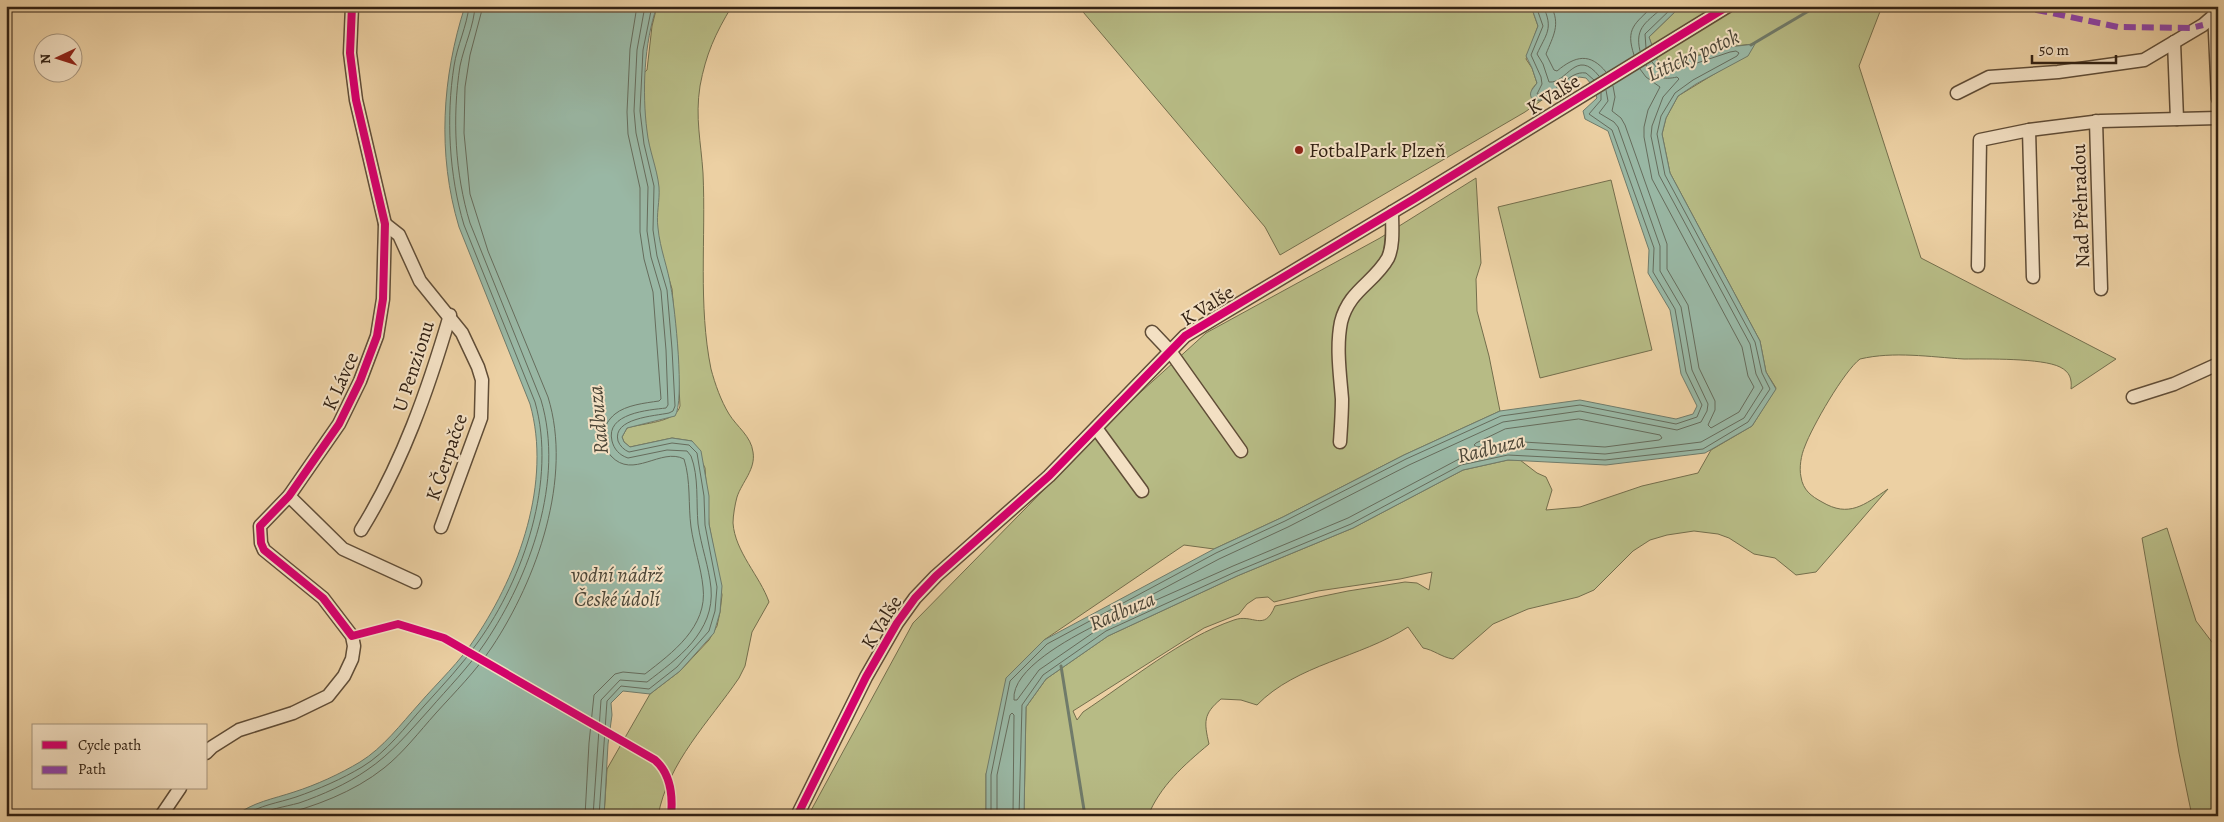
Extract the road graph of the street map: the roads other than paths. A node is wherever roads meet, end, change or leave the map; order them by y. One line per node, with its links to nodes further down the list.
1 (352, 6): 12 (street, K Lávce)
2 (1728, 6): 11 (street, K Valše)
3 (2215, 11): 4 (street); 6 (street)
4 (2174, 42): 5 (street); 8 (street)
5 (1957, 93)
6 (2218, 99)
7 (2218, 118): 8 (street, Nad Přehradou)
8 (2177, 119): 9 (street, Nad Přehradou)
9 (2096, 121): 10 (street, Nad Přehradou); 15 (street, Nad Přehradou)
10 (2029, 130): 13 (street, Nad Přehradou); 14 (street)
11 (1392, 212): 18 (street, K Valše); 22 (street)
12 (385, 224): 16 (street, U Penzionu); 25 (street, K Lávce)
13 (1978, 266)
14 (2033, 277)
15 (2100, 289)
16 (450, 316): 26 (street, K Čerpačce); 27 (street, U Penzionu)
17 (1152, 332): 18 (street)
18 (1170, 351): 21 (street, K Valše); 23 (street)
19 (2218, 364): 20 (street)
20 (2133, 397)
21 (1096, 428): 24 (street); 32 (street, K Valše)
22 (1340, 442)
23 (1241, 451)
24 (1142, 491)
25 (290, 496): 28 (street); 29 (street, K Lávce)
26 (440, 527)
27 (361, 530)
28 (415, 582)
29 (208, 751)
30 (179, 790): 31 (street)
31 (161, 816)
32 (797, 816)

